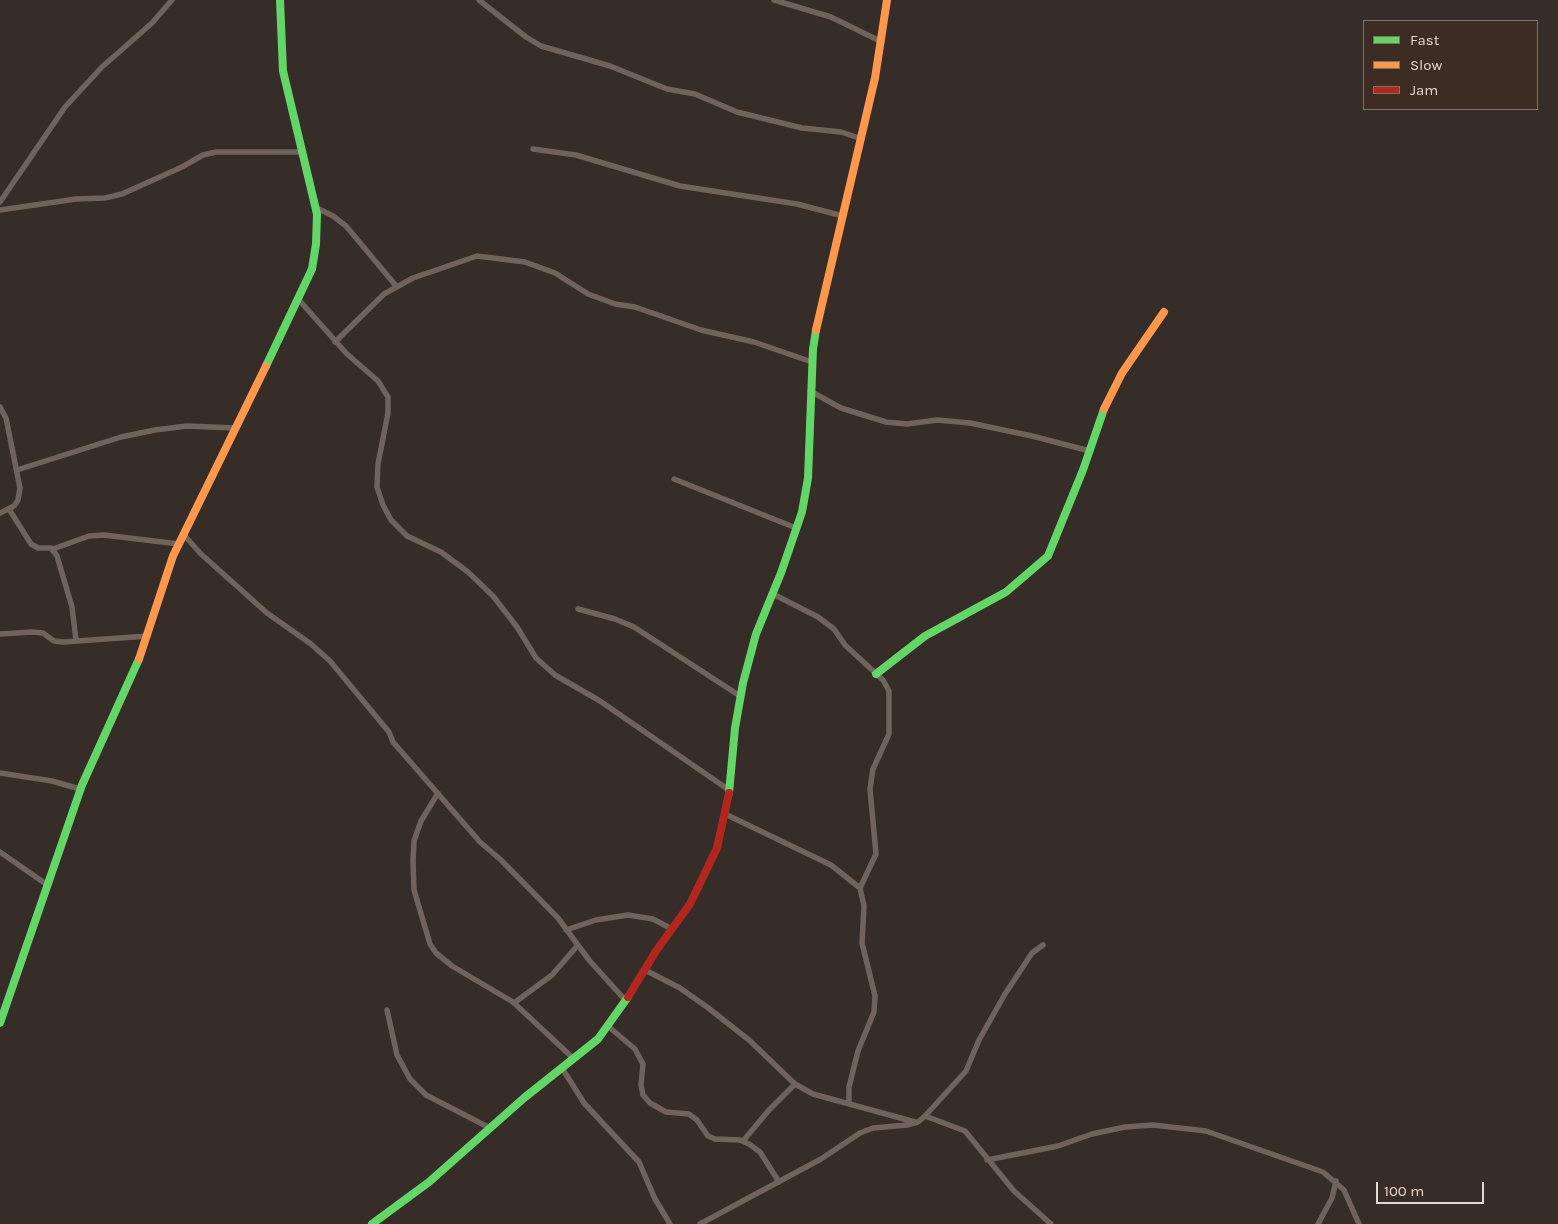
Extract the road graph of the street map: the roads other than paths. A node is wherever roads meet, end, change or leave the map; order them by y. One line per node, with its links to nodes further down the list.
1 (172, 0): 10 (street)
2 (280, 0): 9 (street)
3 (479, 0): 7 (street)
4 (774, 0): 6 (street)
5 (887, 0): 6 (street)
6 (882, 42): 7 (street)
7 (862, 139): 13 (street)
8 (532, 149): 13 (street)
9 (302, 152): 11 (street); 12 (street)
10 (0, 202)
11 (315, 207): 14 (street); 15 (street)
12 (0, 210)
13 (843, 216): 18 (street)
14 (398, 287): 17 (street); 18 (street)
15 (299, 300): 17 (street); 21 (street)
16 (1164, 312): 22 (street)
17 (336, 342): 40 (street)
18 (812, 362): 19 (street)
19 (810, 391): 22 (street); 27 (street)
20 (0, 407): 23 (street)
21 (235, 428): 23 (street); 28 (street)
22 (1090, 451): 36 (street)
23 (17, 470): 25 (street)
24 (674, 479): 27 (street)
25 (9, 509): 26 (street); 30 (street)
26 (0, 513)
27 (796, 528): 31 (street)
28 (184, 535): 29 (street); 41 (street)
29 (179, 544): 30 (street); 34 (street)
30 (53, 549): 35 (street)
31 (772, 594): 36 (street); 37 (street)
32 (578, 609): 37 (street)
33 (0, 634): 35 (street)
34 (148, 636): 35 (street); 39 (street)
35 (76, 640)
36 (876, 674): 45 (street)
37 (740, 696): 40 (street)
38 (0, 773): 39 (street)
39 (80, 789): 44 (street)
40 (729, 790): 42 (street)
41 (438, 793): 47 (street); 52 (street)
42 (725, 814): 45 (street); 46 (street)
43 (0, 852): 44 (street)
44 (46, 884): 54 (street)
45 (860, 888): 59 (street)
46 (672, 929): 47 (street); 50 (street)
47 (566, 930): 48 (street)
48 (578, 945): 51 (street); 52 (street)
49 (1043, 945): 60 (street)
50 (645, 970): 51 (street); 58 (street)
51 (626, 1001): 55 (street)
52 (514, 1003): 56 (street)
53 (387, 1010): 62 (street)
54 (0, 1023)
55 (609, 1027): 56 (street); 63 (street)
56 (574, 1059): 57 (street)
57 (562, 1068): 62 (street); 68 (street)
58 (795, 1084): 59 (street); 63 (street)
59 (849, 1103): 61 (street)
60 (925, 1116): 61 (street); 64 (street)
61 (916, 1123): 66 (street)
62 (490, 1128): 67 (street)
63 (744, 1141): 66 (street)
64 (987, 1160): 65 (street); 70 (street)
65 (1336, 1181): 71 (street); 72 (street)
66 (779, 1182): 69 (street)
67 (372, 1224)
68 (670, 1224)
69 (700, 1224)
70 (1051, 1224)
71 (1318, 1224)
72 (1359, 1224)

